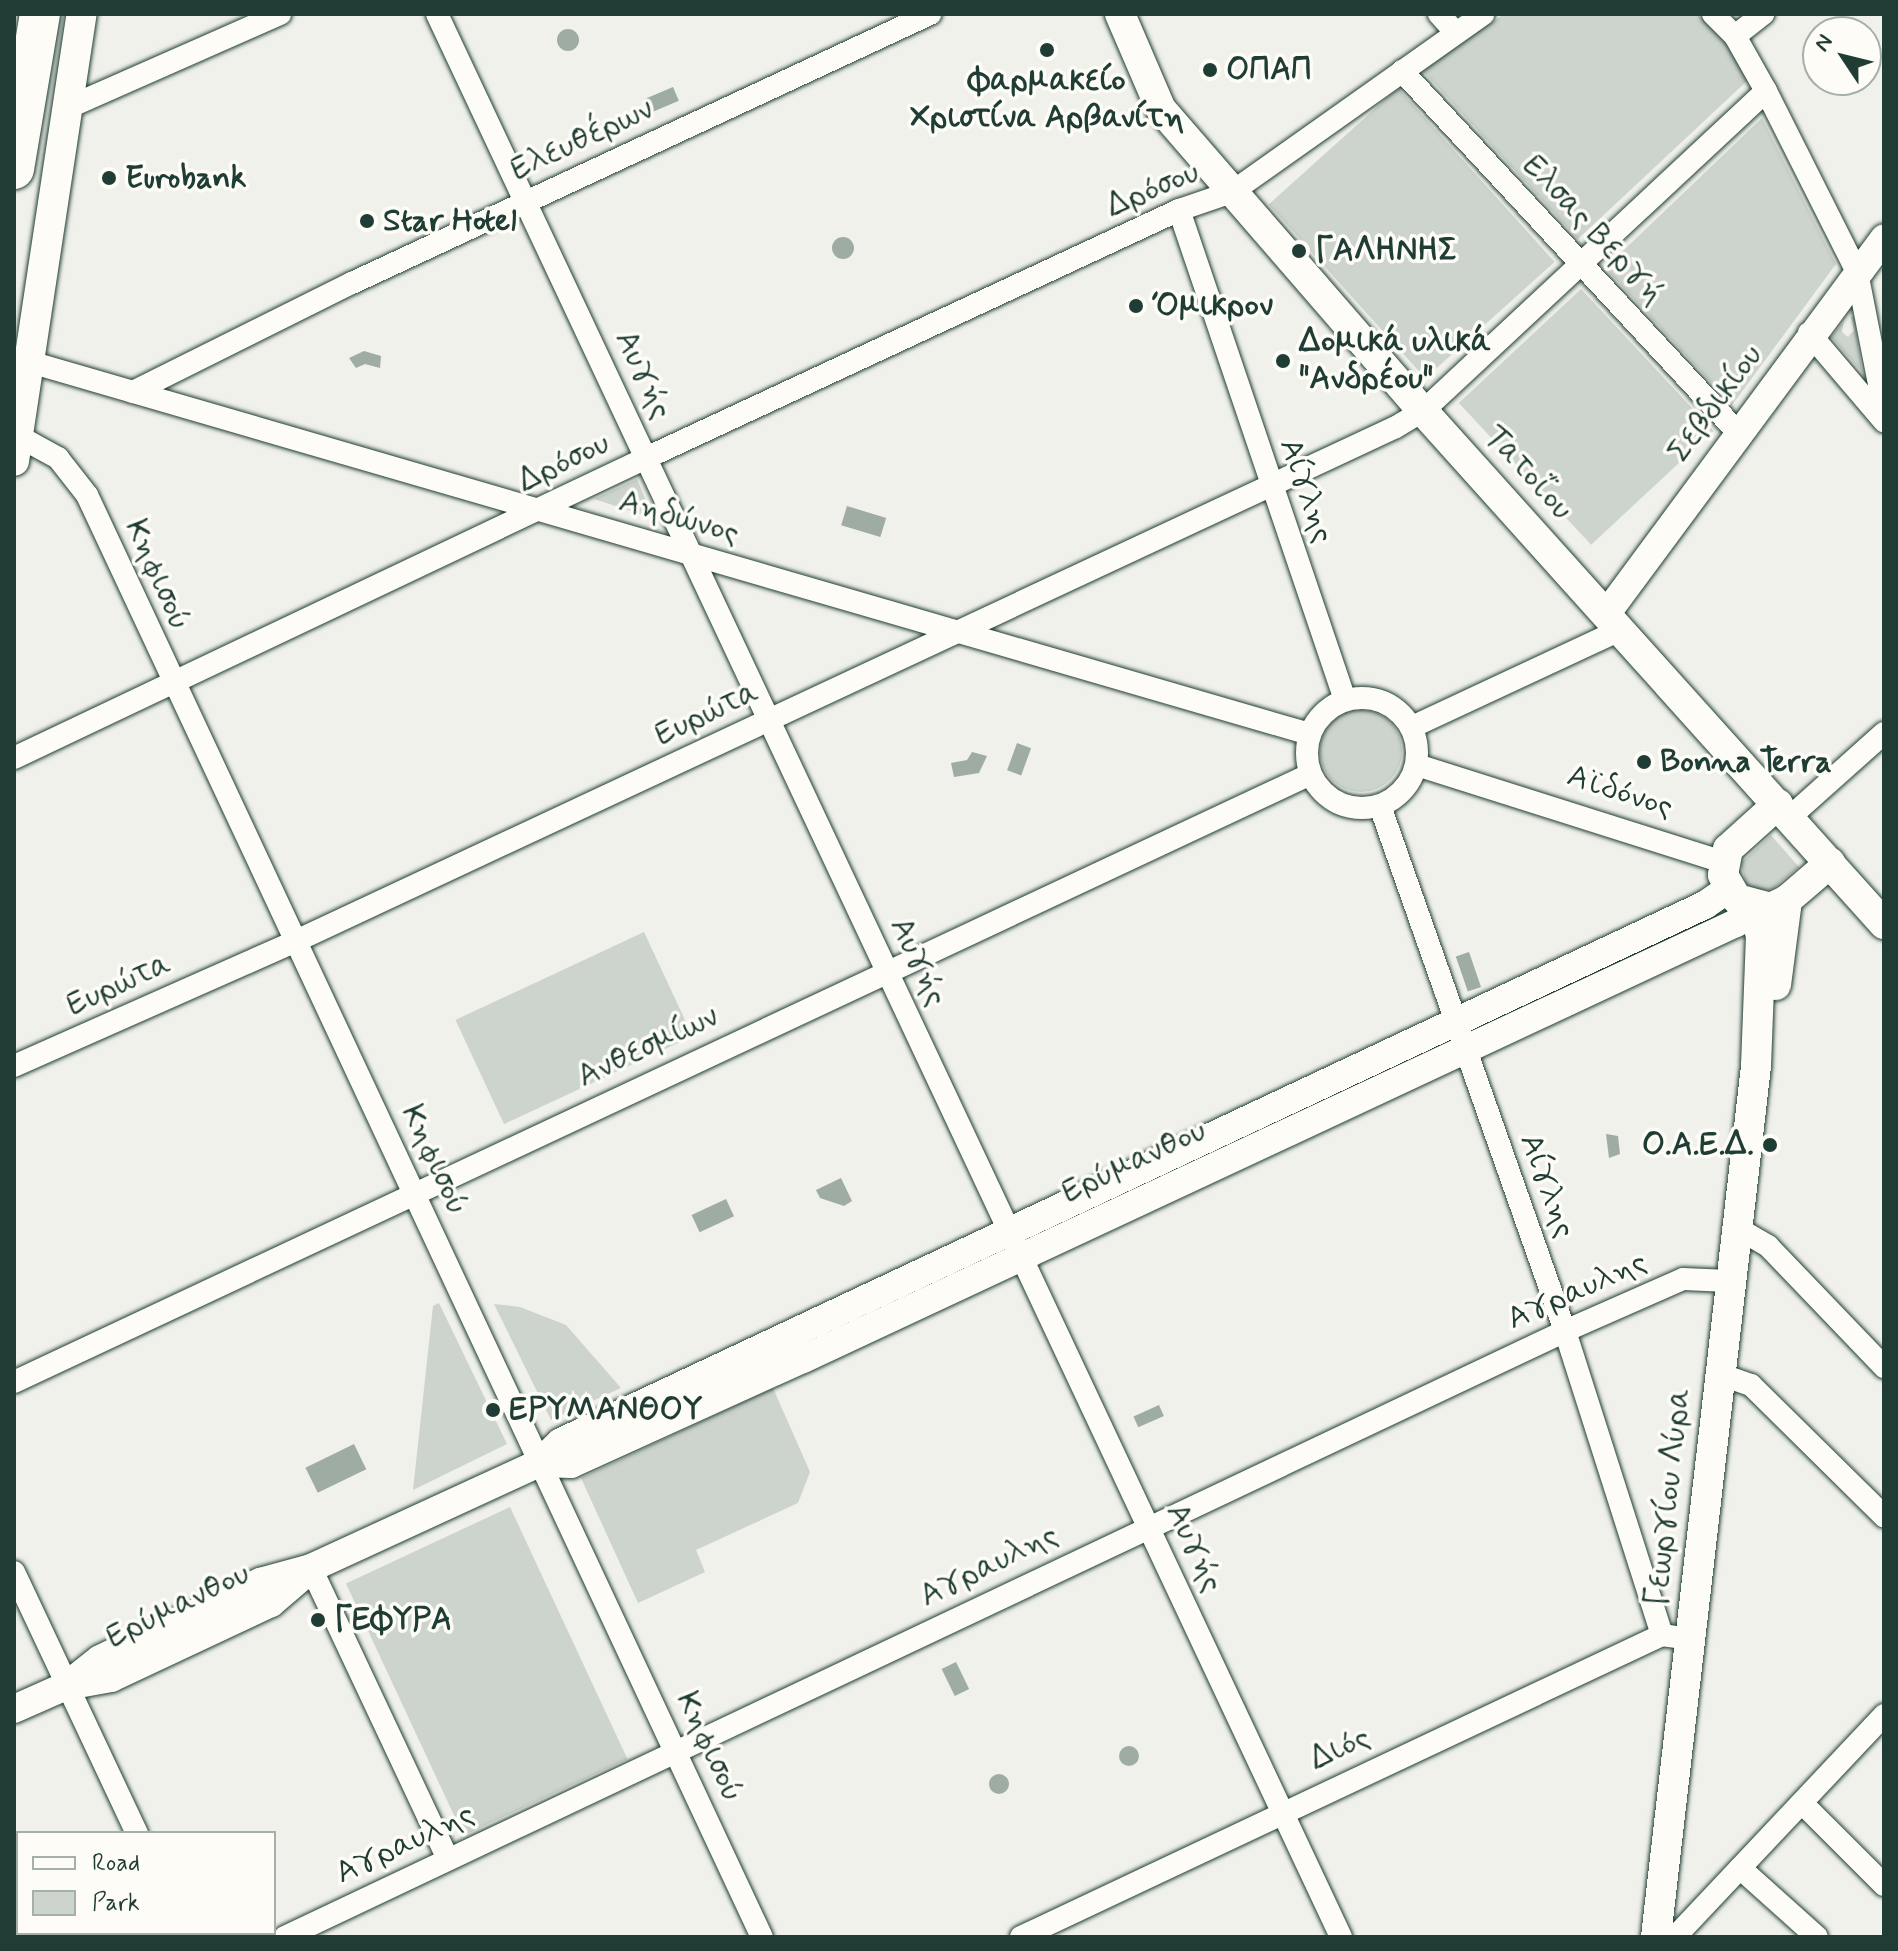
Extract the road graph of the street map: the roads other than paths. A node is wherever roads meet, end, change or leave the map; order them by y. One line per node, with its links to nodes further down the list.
1 (40, 14): 16 (highway)
2 (82, 14): 15 (main road)
3 (280, 14): 15 (street)
4 (437, 14): 18 (street, Αυγής)
5 (930, 14): 18 (street, Ελευθέρων)
6 (1120, 14): 17 (main road, Τατοΐου)
7 (1439, 14): 11 (street)
8 (1483, 14): 11 (street, Δρόσου)
9 (1713, 14): 12 (street)
10 (1763, 14): 12 (street)
11 (1456, 33): 13 (street, Δρόσου)
12 (1735, 36): 14 (street)
13 (1402, 71): 17 (street, Δρόσου); 21 (street, Ελσας Βεργή)
14 (1766, 91): 21 (street, Ευρώτα); 22 (street)
15 (67, 108): 24 (main road)
16 (14, 169)
17 (1232, 192): 19 (street, Δρόσου); 27 (main road, Τατοΐου)
18 (525, 201): 25 (street, Ελευθέρων); 31 (street, Αυγής)
19 (1179, 210): 31 (street, Δρόσου); 32 (street, Αίγλης)
20 (1884, 238): 22 (street, Σεβδικίου)
21 (1582, 265): 27 (street, Ευρώτα); 29 (street, Ελσας Βεργή)
22 (1857, 272): 23 (street, Σεβδικίου); 26 (street)
23 (1809, 333): 28 (street); 29 (street, Σεβδικίου)
24 (30, 362): 25 (street, Αηδώνος); 30 (main road)
25 (133, 392): 33 (street, Αηδώνος)
26 (1884, 410)
27 (1423, 411): 32 (street, Ευρώτα); 35 (main road, Τατοΐου)
28 (1884, 421)
29 (1737, 432): 35 (street, Σεβδικίου)
30 (16, 448): 37 (street, Κηφισού)
31 (646, 458): 33 (street, Δρόσου); 34 (street, Αυγής)
32 (1269, 483): 36 (street, Ευρώτα); 38 (street, Αίγλης)
33 (540, 510): 34 (street, Αηδώνος); 37 (street, Δρόσου)
34 (688, 554): 36 (street, Αηδώνος); 39 (street, Αυγής)
35 (1614, 621): 40 (street); 47 (main road, Τατοΐου)
36 (958, 632): 39 (street, Ευρώτα); 42 (street, Αηδώνος)
37 (172, 686): 43 (street, Δρόσου); 53 (street, Κηφισού)
38 (1345, 700): 40 (street); 42 (street)
39 (768, 721): 53 (street, Ευρώτα); 54 (street, Αυγής)
40 (1412, 727): 44 (street)
41 (1884, 733): 47 (street)
42 (1310, 734): 45 (street)
43 (14, 758)
44 (1417, 765): 46 (street); 49 (street, Αϊδόνος)
45 (1311, 774): 46 (street); 54 (street, Ανθεσμίων)
46 (1380, 806): 55 (street, Αίγλης)
47 (1784, 810): 48 (main road, Τατοΐου); 49 (main road)
48 (1830, 863): 50 (main road, Ερύμανθου); 52 (main road, Τατοΐου)
49 (1725, 876): 51 (main road); 55 (street, Ερύμανθου)
50 (1787, 900): 51 (main road, Ερύμανθου); 58 (main road, Γεωργίου Λύρα)
51 (1753, 907): 56 (street, Ερύμανθου); 58 (main road, Γεωργίου Λύρα)
52 (1884, 924)
53 (296, 941): 57 (street, Ευρώτα); 59 (street, Κηφισού)
54 (887, 971): 59 (street, Ανθεσμίων); 61 (street, Αυγής)
55 (1454, 1020): 56 (street, Αίγλης); 61 (street, Ερύμανθου)
56 (1464, 1049): 61 (street, Ερύμανθου); 63 (street, Αίγλης)
57 (14, 1066)
58 (1756, 1066): 60 (main road, Γεωργίου Λύρα)
59 (413, 1193): 66 (street, Ανθεσμίων); 67 (street, Κηφισού)
60 (1737, 1228): 62 (main road, Γεωργίου Λύρα); 64 (street)
61 (1014, 1241): 67 (street, Ερύμανθου); 69 (street, Αυγής)
62 (1729, 1281): 63 (street, Αγραυλης); 65 (main road, Γεωργίου Λύρα)
63 (1565, 1331): 69 (street, Αγραυλης); 72 (street, Αίγλης)
64 (1884, 1367)
65 (1719, 1374): 68 (street); 72 (main road, Γεωργίου Λύρα)
66 (14, 1382)
67 (539, 1463): 70 (street, Ερύμανθου); 76 (street, Κηφισού)
68 (1884, 1516)
69 (1147, 1525): 76 (street, Αγραυλης); 78 (street, Αυγής)
70 (311, 1568): 73 (street, Ερύμανθου); 80 (street)
71 (14, 1572): 73 (street)
72 (1676, 1637): 78 (street, Διός); 87 (main road, Γεωργίου Λύρα)
73 (66, 1686): 74 (street, Ερύμανθου); 79 (street)
74 (14, 1709)
75 (1884, 1715): 77 (street)
76 (676, 1753): 80 (street, Αγραυλης); 84 (street, Κηφισού)
77 (1802, 1803): 81 (street); 82 (street)
78 (1282, 1811): 85 (street, Διός); 86 (street, Αυγής)
79 (136, 1831)
80 (448, 1859): 83 (street, Αγραυλης)
81 (1740, 1868): 88 (street); 89 (street)
82 (1884, 1885)
83 (285, 1937)
84 (762, 1937)
85 (1021, 1937)
86 (1341, 1937)
87 (1656, 1937)
88 (1675, 1937)
89 (1817, 1937)

